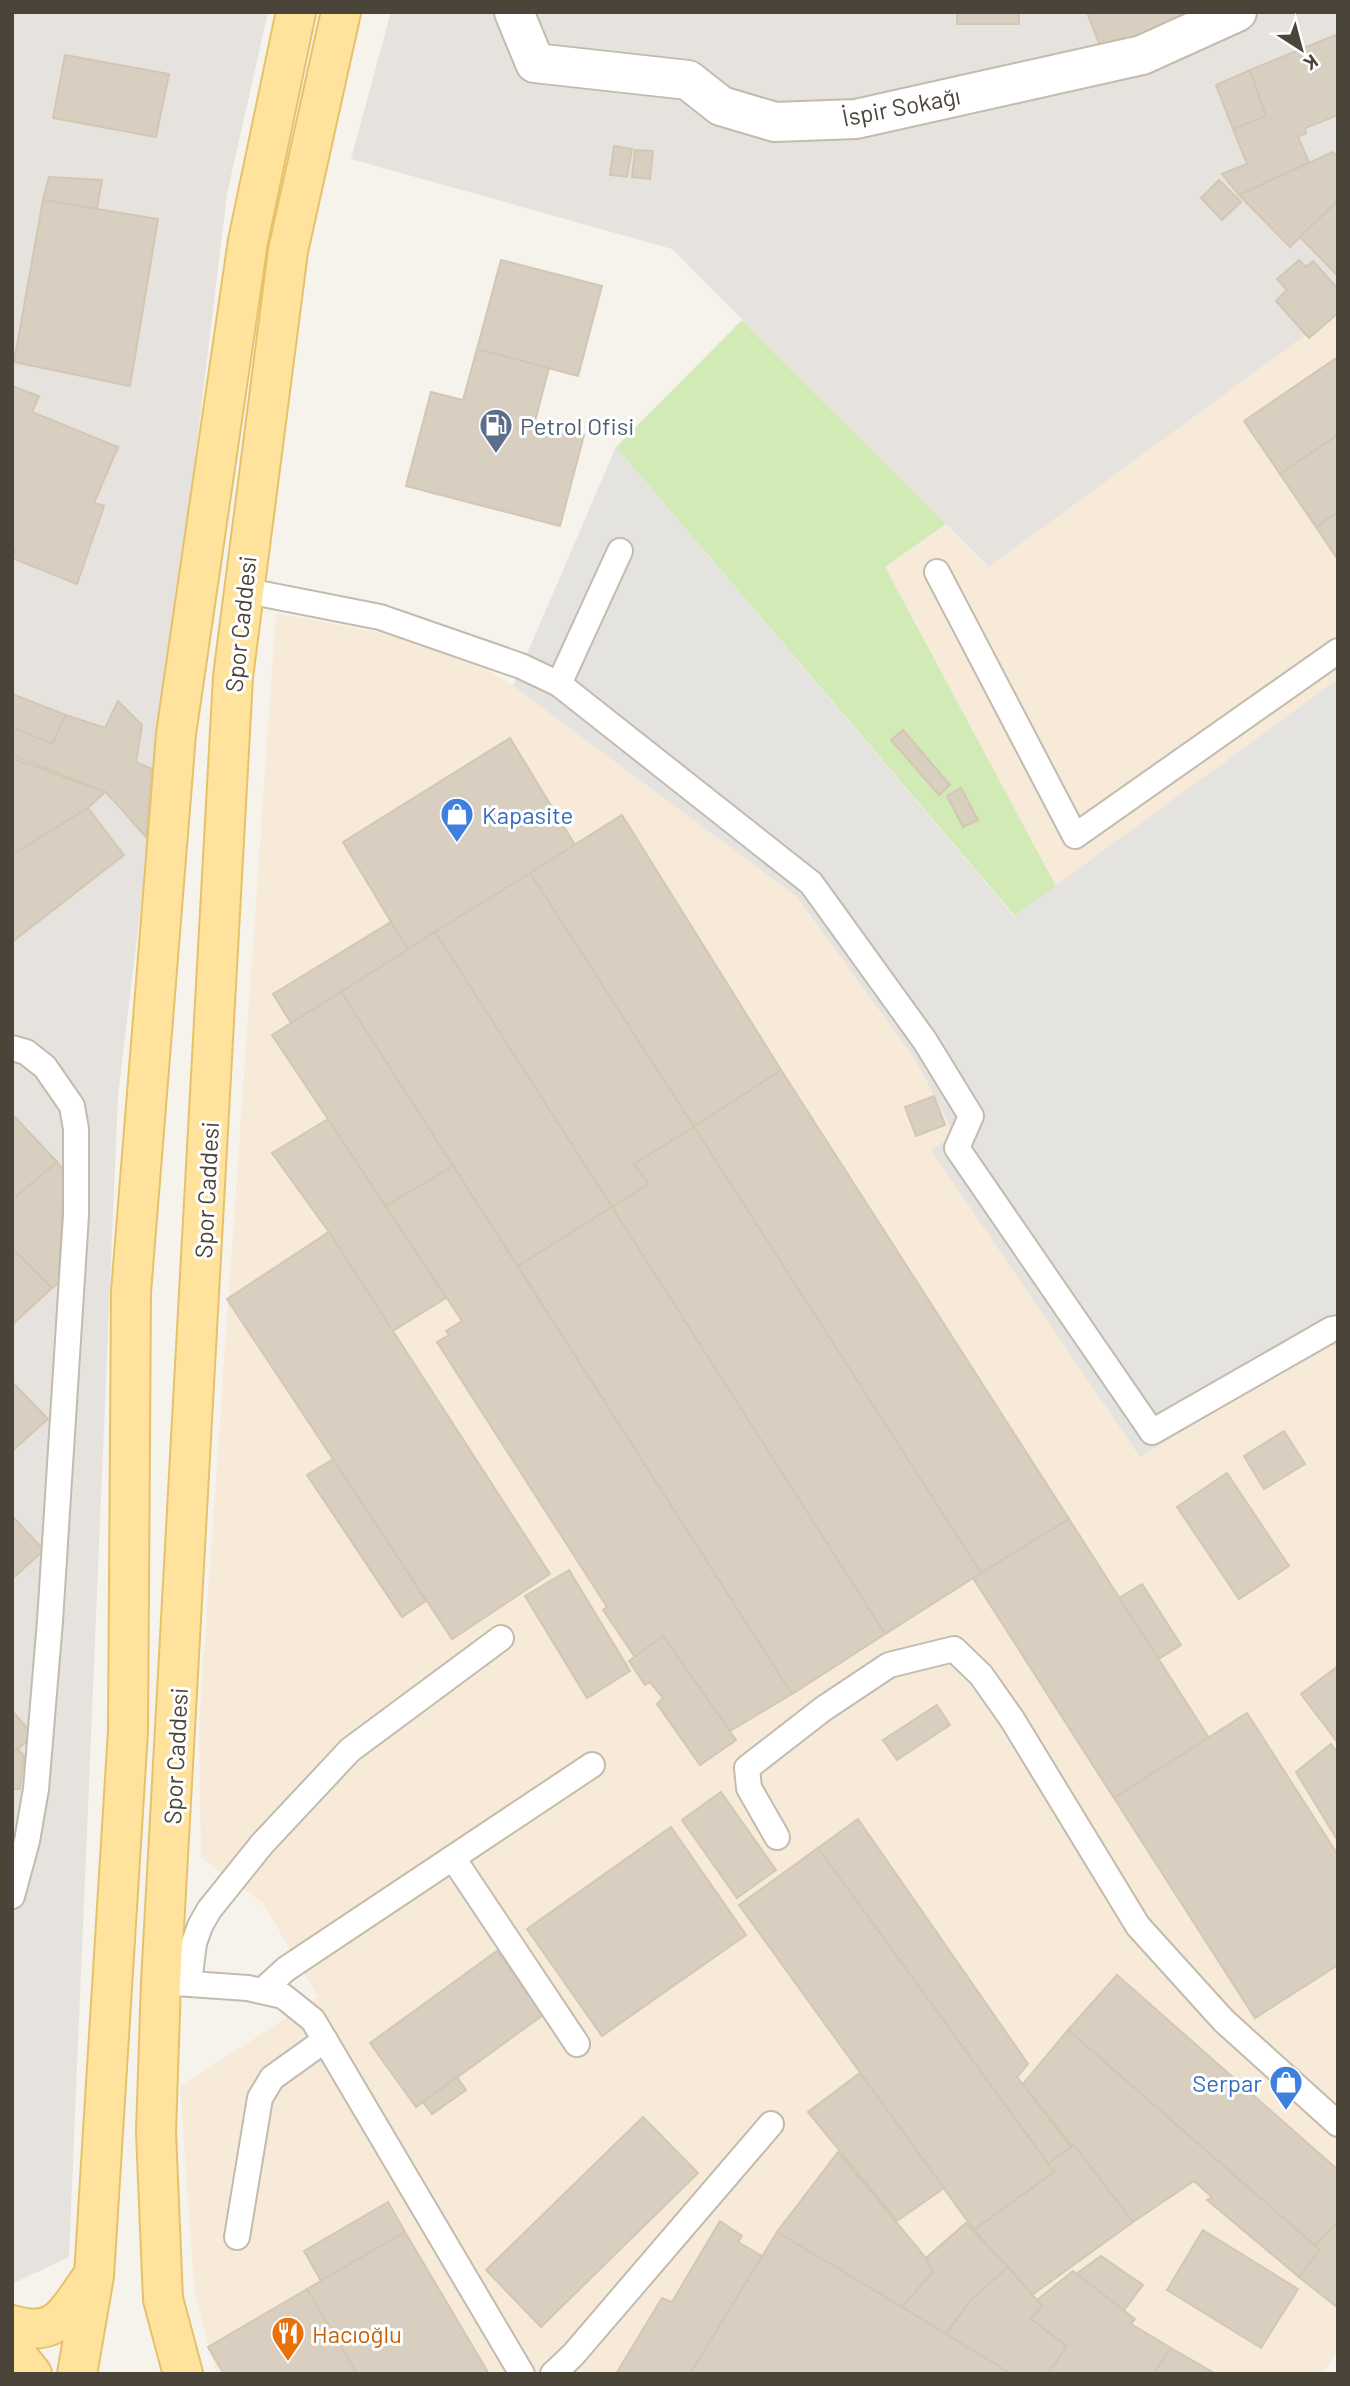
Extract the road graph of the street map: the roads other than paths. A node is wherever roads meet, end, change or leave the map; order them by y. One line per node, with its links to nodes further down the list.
1 (296, 12): 24 (main road, Spor Caddesi)
2 (341, 12): 7 (main road, Spor Caddesi)
3 (514, 12): 4 (street, İspir Sokağı)
4 (1237, 12)
5 (620, 551): 9 (lane)
6 (937, 572): 8 (lane)
7 (242, 590): 9 (lane); 17 (main road, Spor Caddesi)
8 (1338, 651)
9 (559, 684): 11 (lane)
10 (12, 1048): 16 (lane)
11 (1338, 1328)
12 (501, 1638): 17 (lane)
13 (592, 1765): 15 (lane)
14 (777, 1837): 22 (lane)
15 (453, 1858): 18 (lane); 20 (lane)
16 (12, 1896)
17 (175, 1982): 18 (lane); 29 (main road, Spor Caddesi)
18 (262, 1991): 19 (lane)
19 (325, 2040): 23 (lane); 30 (lane)
20 (577, 2044)
21 (771, 2124): 31 (lane)
22 (1338, 2124)
23 (237, 2237)
24 (94, 2276): 25 (main road); 28 (main road, Spor Caddesi)
25 (12, 2325)
26 (12, 2349): 27 (main road)
27 (32, 2374)
28 (77, 2374)
29 (183, 2374)
30 (522, 2374)
31 (553, 2374)

